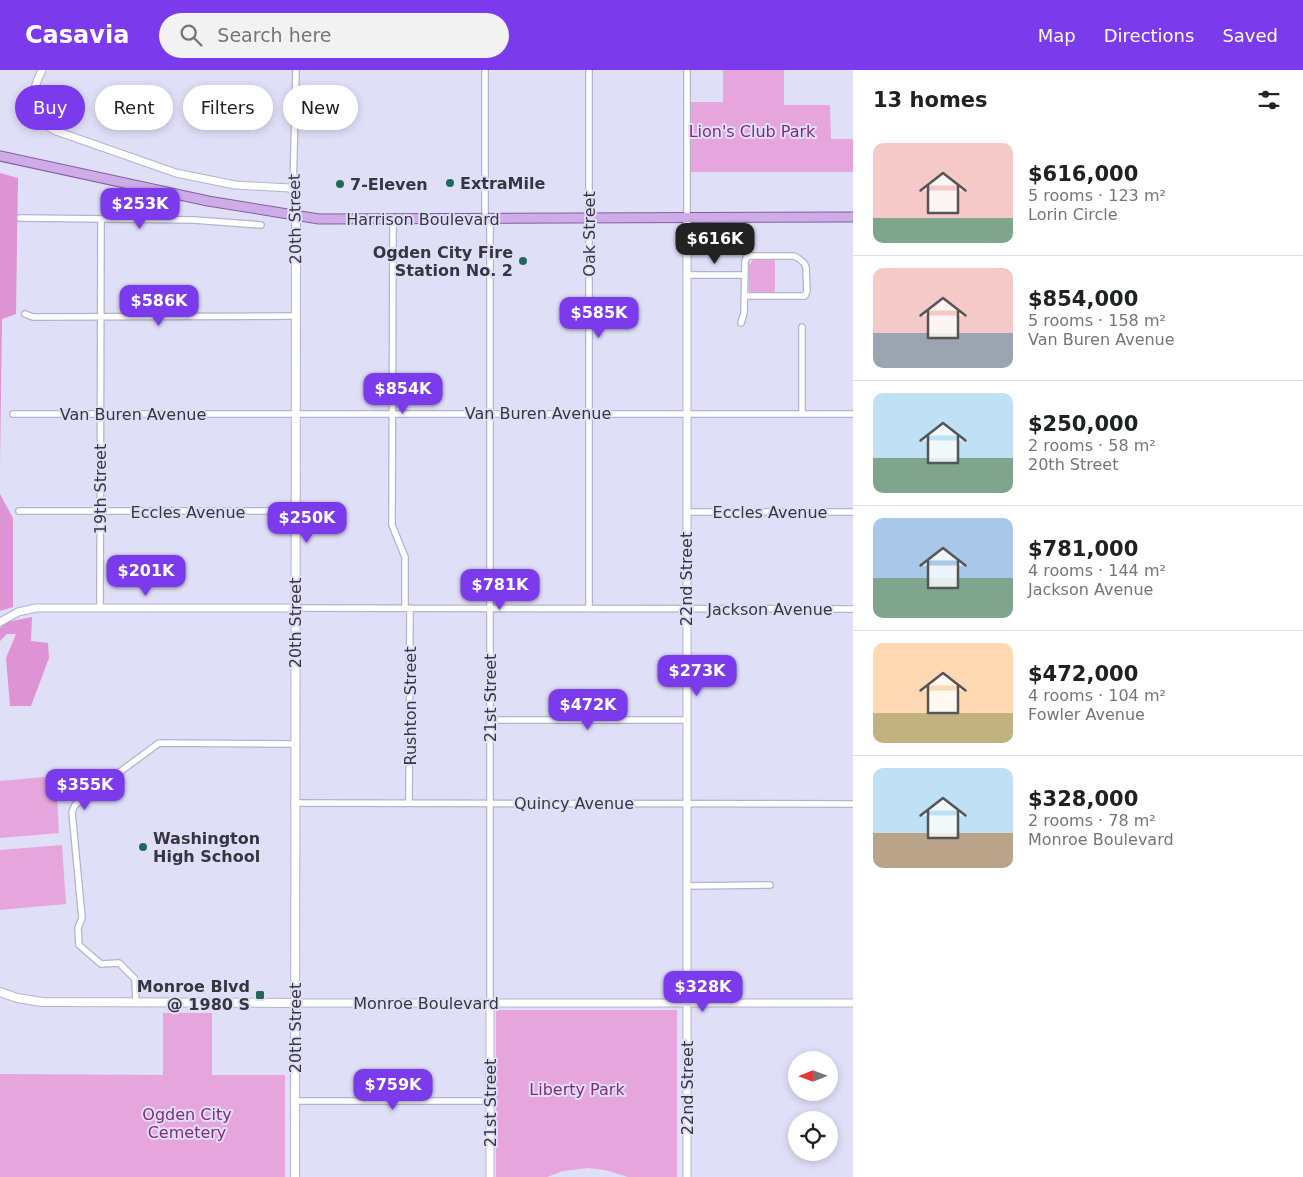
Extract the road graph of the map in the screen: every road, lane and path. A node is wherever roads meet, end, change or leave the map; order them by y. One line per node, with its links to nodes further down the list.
1 (42, 70): 7 (street)
2 (296, 70): 7 (street, 20th Street)
3 (485, 70): 13 (street, 21st Street)
4 (589, 70): 14 (street, Oak Street)
5 (687, 70): 11 (street, 22nd Street)
6 (0, 156): 8 (main road, Harrison Boulevard)
7 (294, 190): 8 (street, 20th Street)
8 (296, 216): 15 (main road, Harrison Boulevard); 22 (main road, 20th Street)
9 (853, 217): 11 (main road, Harrison Boulevard)
10 (20, 218): 12 (street)
11 (686, 218): 14 (main road, Harrison Boulevard); 18 (street, 22nd Street)
12 (100, 219): 16 (street); 21 (street, 19th Street)
13 (488, 219): 14 (main road, Harrison Boulevard); 15 (main road, Harrison Boulevard); 30 (street, 21st Street)
14 (589, 219): 31 (street, Oak Street)
15 (393, 220): 26 (street, Rushton Street)
16 (261, 225)
17 (745, 275): 18 (street); 19 (street); 19 (street)
18 (686, 276): 27 (street, 22nd Street)
19 (745, 296): 23 (street)
20 (25, 314): 21 (street)
21 (100, 316): 22 (street); 29 (street, 19th Street)
22 (296, 316): 25 (main road, 20th Street)
23 (741, 324)
24 (802, 327): 32 (street)
25 (296, 413): 26 (street, Van Buren Avenue); 29 (street, Van Buren Avenue); 35 (main road, 20th Street)
26 (392, 413): 30 (street, Van Buren Avenue); 41 (street, Rushton Street)
27 (686, 413): 31 (street, Van Buren Avenue); 32 (street, Van Buren Avenue); 37 (street, 22nd Street)
28 (13, 414): 29 (street, Van Buren Avenue)
29 (100, 414): 36 (street, 19th Street)
30 (490, 414): 31 (street, Van Buren Avenue); 42 (street, 21st Street)
31 (588, 414): 43 (street, Oak Street)
32 (802, 414): 33 (street, Van Buren Avenue)
33 (853, 414)
34 (19, 511): 36 (street, Eccles Avenue)
35 (296, 511): 36 (street, Eccles Avenue); 40 (main road, 20th Street)
36 (100, 512): 39 (street, 19th Street)
37 (687, 512): 38 (street, Eccles Avenue); 44 (street, 22nd Street)
38 (853, 512)
39 (100, 608): 40 (street, Jackson Avenue); 46 (street, Jackson Avenue)
40 (295, 608): 41 (street, Jackson Avenue); 49 (main road, 20th Street)
41 (408, 608): 42 (street, Jackson Avenue); 51 (street, Rushton Street)
42 (490, 608): 43 (street, Jackson Avenue); 47 (street, 21st Street)
43 (589, 608): 44 (street, Jackson Avenue)
44 (686, 609): 45 (street, Jackson Avenue); 48 (street, 22nd Street)
45 (853, 610)
46 (0, 622)
47 (489, 720): 48 (street); 52 (street, 21st Street)
48 (687, 720): 53 (street, 22nd Street)
49 (294, 744): 50 (main road, 20th Street); 59 (street)
50 (294, 803): 51 (street, Quincy Avenue); 60 (main road, 20th Street)
51 (409, 803): 52 (street, Quincy Avenue)
52 (490, 804): 53 (street, Quincy Avenue); 61 (street, 21st Street)
53 (687, 804): 54 (street, Quincy Avenue); 56 (street, 22nd Street)
54 (853, 804)
55 (770, 885): 56 (street)
56 (687, 886): 58 (street, 22nd Street)
57 (0, 992): 59 (main road, Monroe Boulevard)
58 (686, 1002): 61 (street, Monroe Boulevard); 62 (street, Monroe Boulevard); 67 (street, 22nd Street)
59 (136, 1003): 60 (main road, Monroe Boulevard)
60 (295, 1003): 61 (street, Monroe Boulevard); 63 (main road, 20th Street)
61 (490, 1003): 64 (street, 21st Street)
62 (853, 1003)
63 (295, 1101): 64 (street); 65 (main road, 20th Street)
64 (490, 1101): 66 (street, 21st Street)
65 (295, 1177)
66 (490, 1177)
67 (687, 1177)

